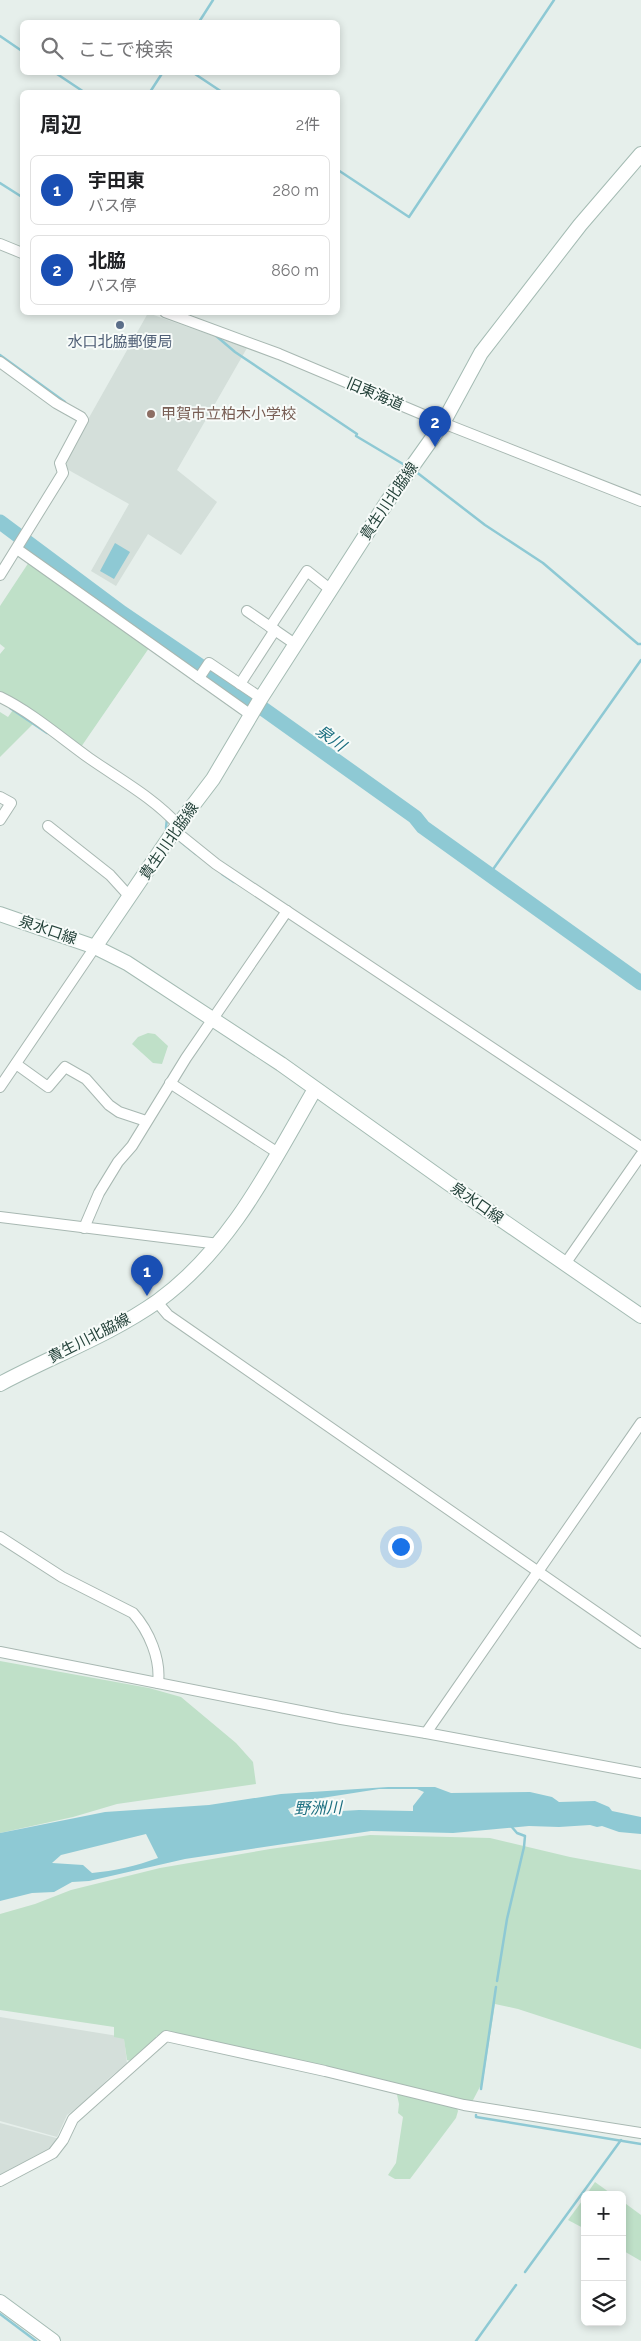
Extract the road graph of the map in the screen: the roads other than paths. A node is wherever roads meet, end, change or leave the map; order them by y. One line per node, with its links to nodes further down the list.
1 (641, 154): 6 (main road, 貴生川北脇線)
2 (0, 244): 3 (street)
3 (20, 252)
4 (173, 315): 6 (street, 旧東海道)
5 (0, 362): 8 (street)
6 (443, 423): 7 (street, 旧東海道); 10 (main road, 貴生川北脇線)
7 (641, 501)
8 (19, 546): 9 (street); 14 (street)
9 (0, 575)
10 (331, 590): 12 (street); 13 (main road, 貴生川北脇線)
11 (248, 611): 12 (street)
12 (273, 628): 13 (street); 15 (street)
13 (295, 644): 17 (main road, 貴生川北脇線)
14 (199, 678): 15 (street); 18 (street)
15 (240, 684): 17 (street)
16 (0, 697): 22 (street)
17 (261, 698): 18 (main road, 貴生川北脇線)
18 (251, 715): 22 (main road, 貴生川北脇線)
19 (0, 797): 20 (street)
20 (0, 819)
21 (48, 826): 23 (street)
22 (177, 828): 23 (main road, 貴生川北脇線); 24 (street)
23 (130, 897): 26 (main road, 貴生川北脇線)
24 (287, 911): 27 (street); 33 (street)
25 (0, 914): 26 (main road, 泉水口線)
26 (95, 947): 27 (main road); 28 (street)
27 (213, 1018): 29 (street); 31 (main road)
28 (16, 1064): 30 (street); 32 (street)
29 (170, 1083): 32 (street); 34 (street)
30 (0, 1087)
31 (315, 1089): 34 (main road, 貴生川北脇線); 39 (main road, 泉水口線)
32 (146, 1121): 37 (street)
33 (641, 1147)
34 (278, 1153): 38 (main road, 貴生川北脇線)
35 (641, 1155): 39 (street)
36 (0, 1217): 37 (street)
37 (84, 1228): 38 (street)
38 (219, 1244): 40 (main road, 貴生川北脇線)
39 (565, 1264): 41 (main road, 泉水口線)
40 (157, 1302): 42 (main road, 貴生川北脇線); 45 (street)
41 (641, 1316)
42 (0, 1384)
43 (641, 1424): 45 (street)
44 (0, 1537): 48 (street)
45 (538, 1572): 46 (street); 49 (street)
46 (641, 1643)
47 (0, 1652): 48 (street)
48 (158, 1683): 49 (street)
49 (426, 1733): 50 (street)
50 (641, 1773)
51 (641, 2134): 52 (street)
52 (0, 2181)
53 (0, 2302): 54 (main road)
54 (53, 2341)

